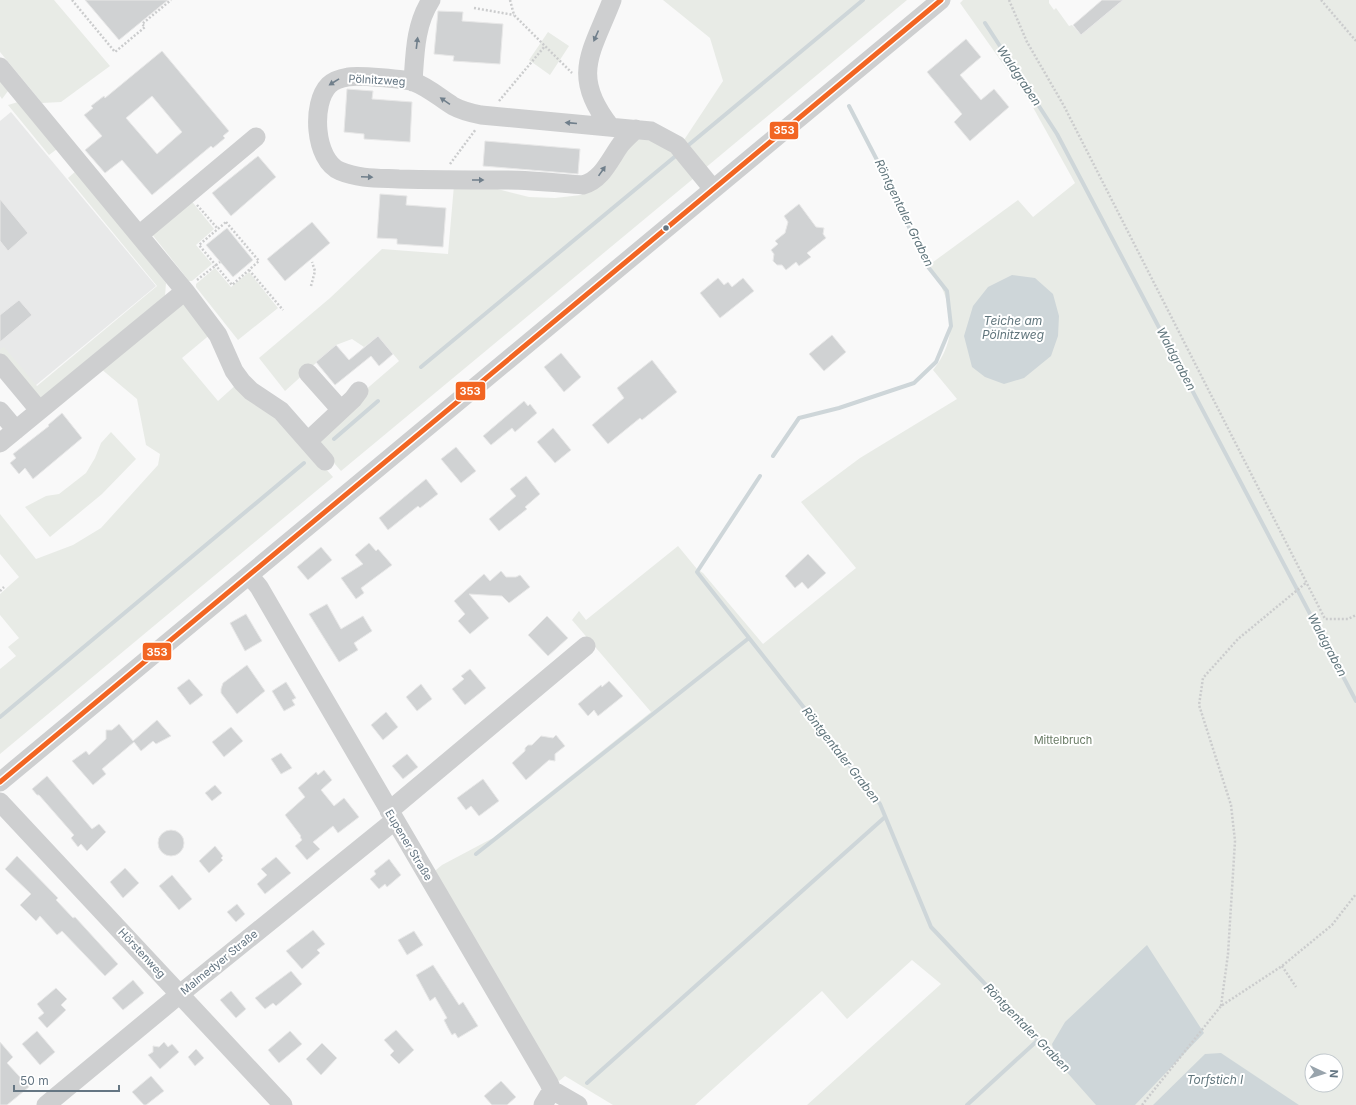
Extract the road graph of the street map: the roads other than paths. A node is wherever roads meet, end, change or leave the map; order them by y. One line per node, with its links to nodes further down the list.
1 (431, 0): 5 (street, Pölnitzweg, one-way to 1)
2 (612, 0): 6 (street, one-way to 6)
3 (941, 0): 9 (street)
4 (0, 67): 10 (street)
5 (414, 82): 6 (street, Pölnitzweg, one-way to 5); 7 (street, Pölnitzweg, one-way to 7)
6 (610, 126): 7 (street, Pölnitzweg)
7 (636, 129): 9 (street, Pölnitzweg)
8 (256, 137): 10 (street)
9 (713, 189): 22 (street)
10 (140, 235): 11 (street)
11 (184, 291): 15 (street); 19 (street)
12 (0, 363): 15 (street)
13 (308, 373): 16 (street)
14 (359, 391): 16 (street)
15 (39, 410): 18 (street)
16 (341, 410): 19 (street)
17 (0, 411): 18 (street)
18 (16, 430): 20 (street)
19 (308, 441): 21 (street)
20 (0, 443)
21 (325, 461)
22 (250, 575): 24 (street); 26 (street, Eupener Straße)
23 (586, 646): 26 (street, Malmedyer Straße)
24 (0, 782)
25 (0, 802): 27 (street, Hörstenweg)
26 (392, 816): 27 (street, Malmedyer Straße); 28 (street, Eupener Straße)
27 (180, 994): 29 (street, Malmedyer Straße); 30 (street, Hörstenweg)
28 (547, 1098): 31 (street, Eupener Straße)
29 (46, 1105)
30 (283, 1105)
31 (578, 1105)

